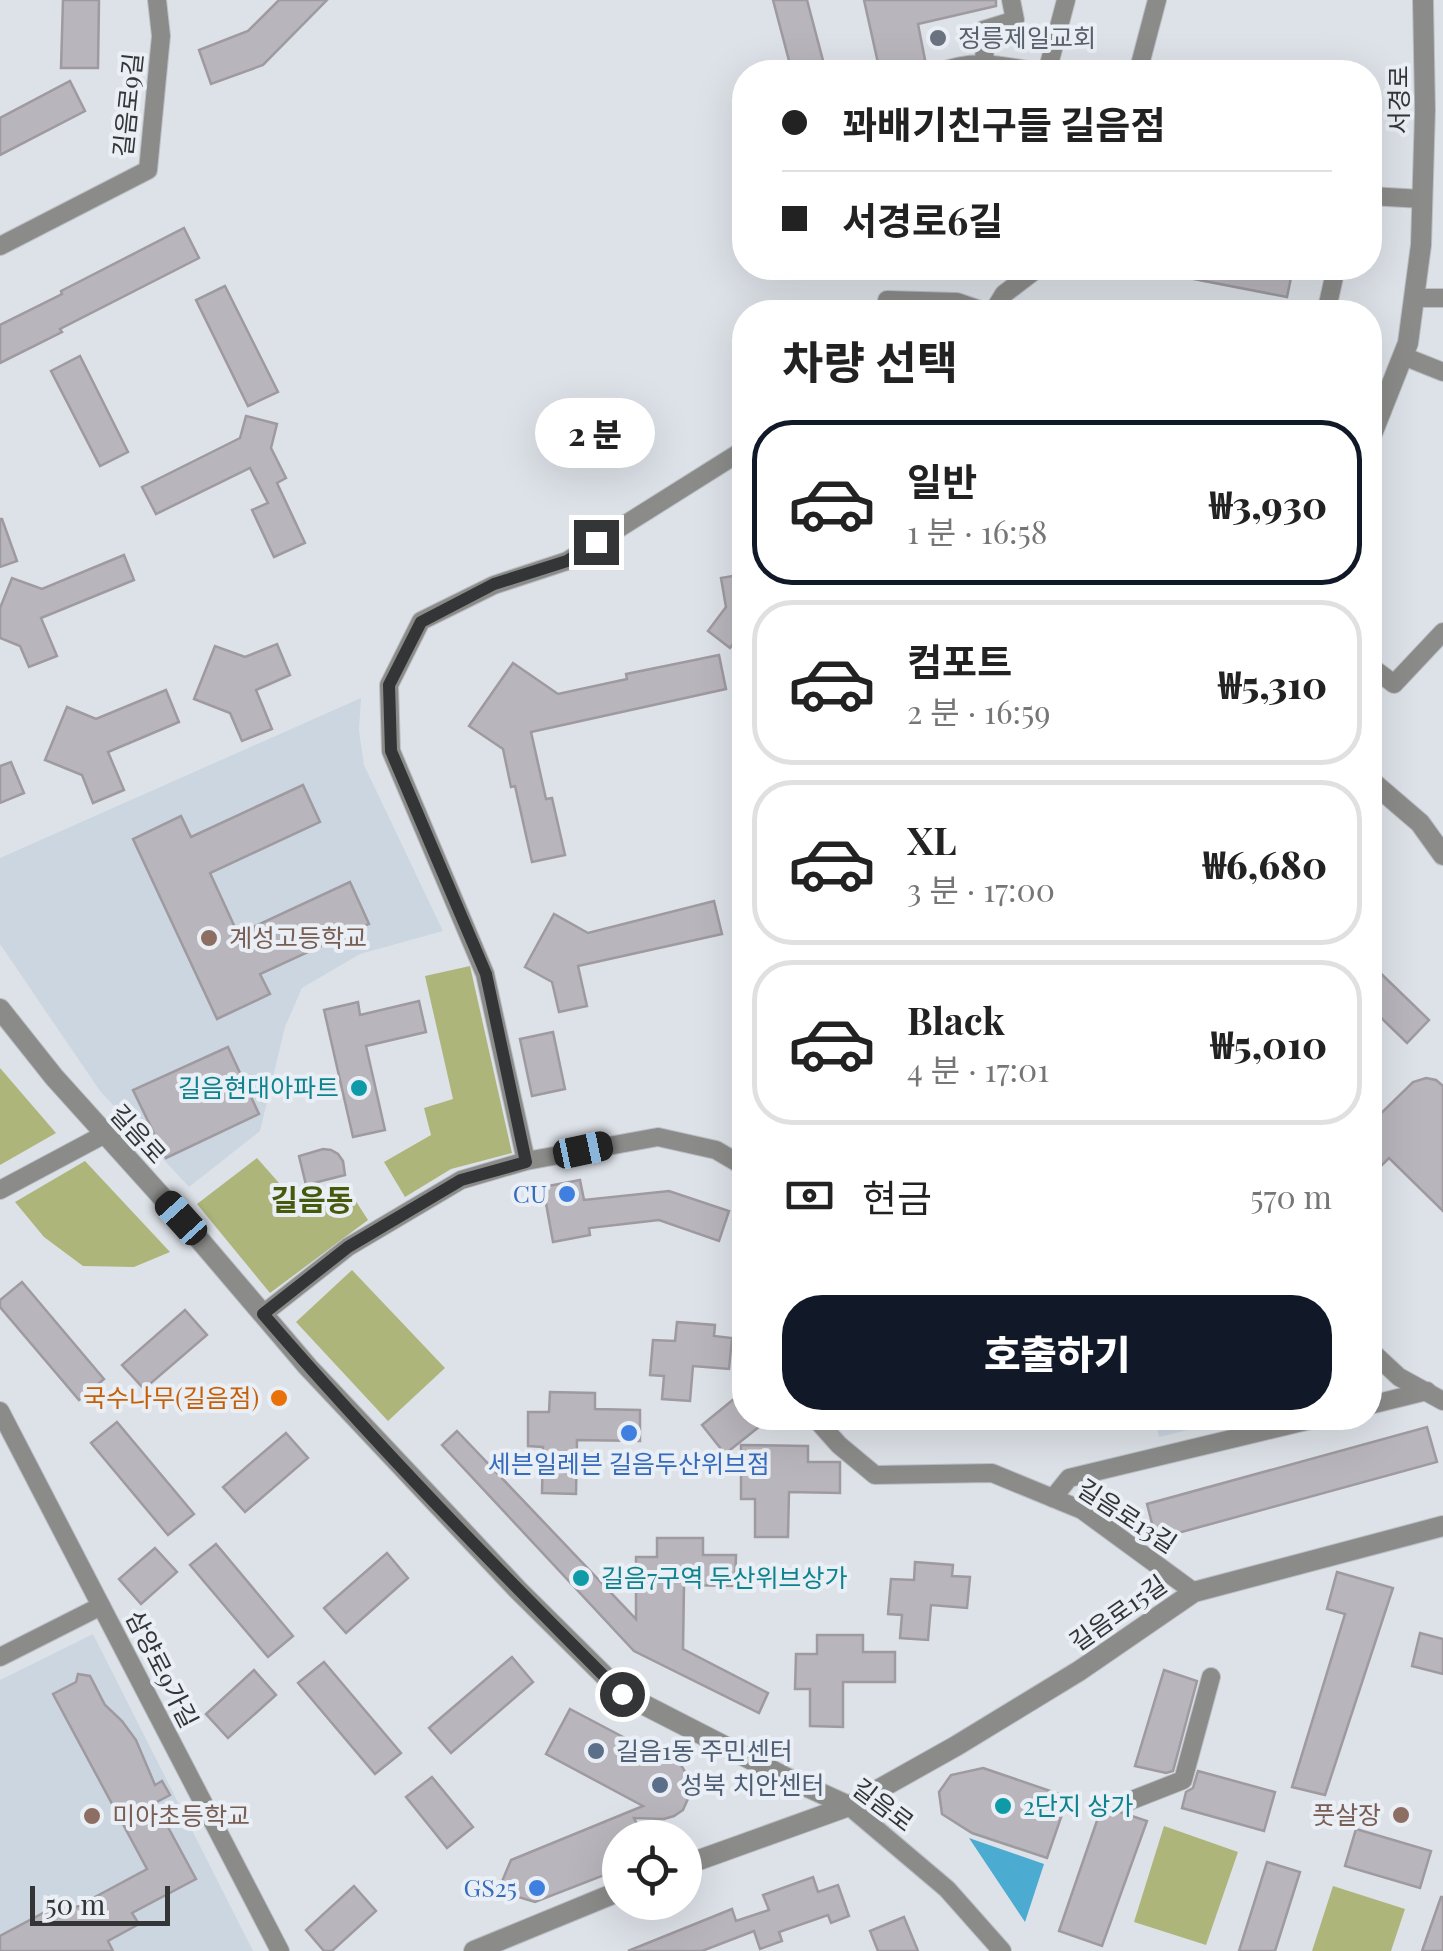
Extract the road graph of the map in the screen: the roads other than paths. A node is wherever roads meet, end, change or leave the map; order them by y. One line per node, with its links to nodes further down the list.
1 (156, 0): 11 (street, 길음로9길)
2 (1011, 0): 6 (street)
3 (1066, 0): 7 (street)
4 (1157, 0): 8 (street)
5 (1423, 0): 10 (street, 서경로)
6 (984, 60)
7 (1050, 60)
8 (1141, 60)
9 (1382, 197): 10 (street)
10 (1422, 199): 13 (street, 서경로)
11 (0, 246)
12 (1022, 280): 15 (street)
13 (1414, 298): 14 (street); 16 (street, 서경로)
14 (1443, 298)
15 (999, 300)
16 (1402, 356): 17 (street); 18 (street, 서경로)
17 (1443, 372)
18 (1382, 408)
19 (732, 457): 27 (street)
20 (1443, 632): 21 (street)
21 (1382, 675)
22 (1382, 790): 23 (street)
23 (1439, 843)
24 (0, 1009): 25 (street, 길음로)
25 (105, 1134): 28 (street); 29 (street, 길음로)
26 (732, 1159): 27 (street)
27 (526, 1162): 29 (street)
28 (0, 1190)
29 (263, 1314): 43 (street, 길음로)
30 (1382, 1361): 31 (street)
31 (1435, 1396): 32 (street)
32 (1382, 1403)
33 (0, 1411): 39 (street, 삼양로9가길)
34 (825, 1430): 36 (street, 길음로13길)
35 (1268, 1430): 36 (street)
36 (1053, 1498): 38 (street, 길음로13길)
37 (1443, 1526): 38 (street, 길음로15길)
38 (1194, 1592): 43 (street, 길음로15길)
39 (101, 1606): 40 (street); 46 (street, 삼양로9가길)
40 (1, 1654)
41 (1211, 1677): 42 (street)
42 (1127, 1802)
43 (849, 1806): 44 (street, 길음로15길); 48 (street, 길음로)
44 (702, 1860)
45 (602, 1899): 47 (street)
46 (280, 1951)
47 (474, 1951)
48 (1002, 1951)

